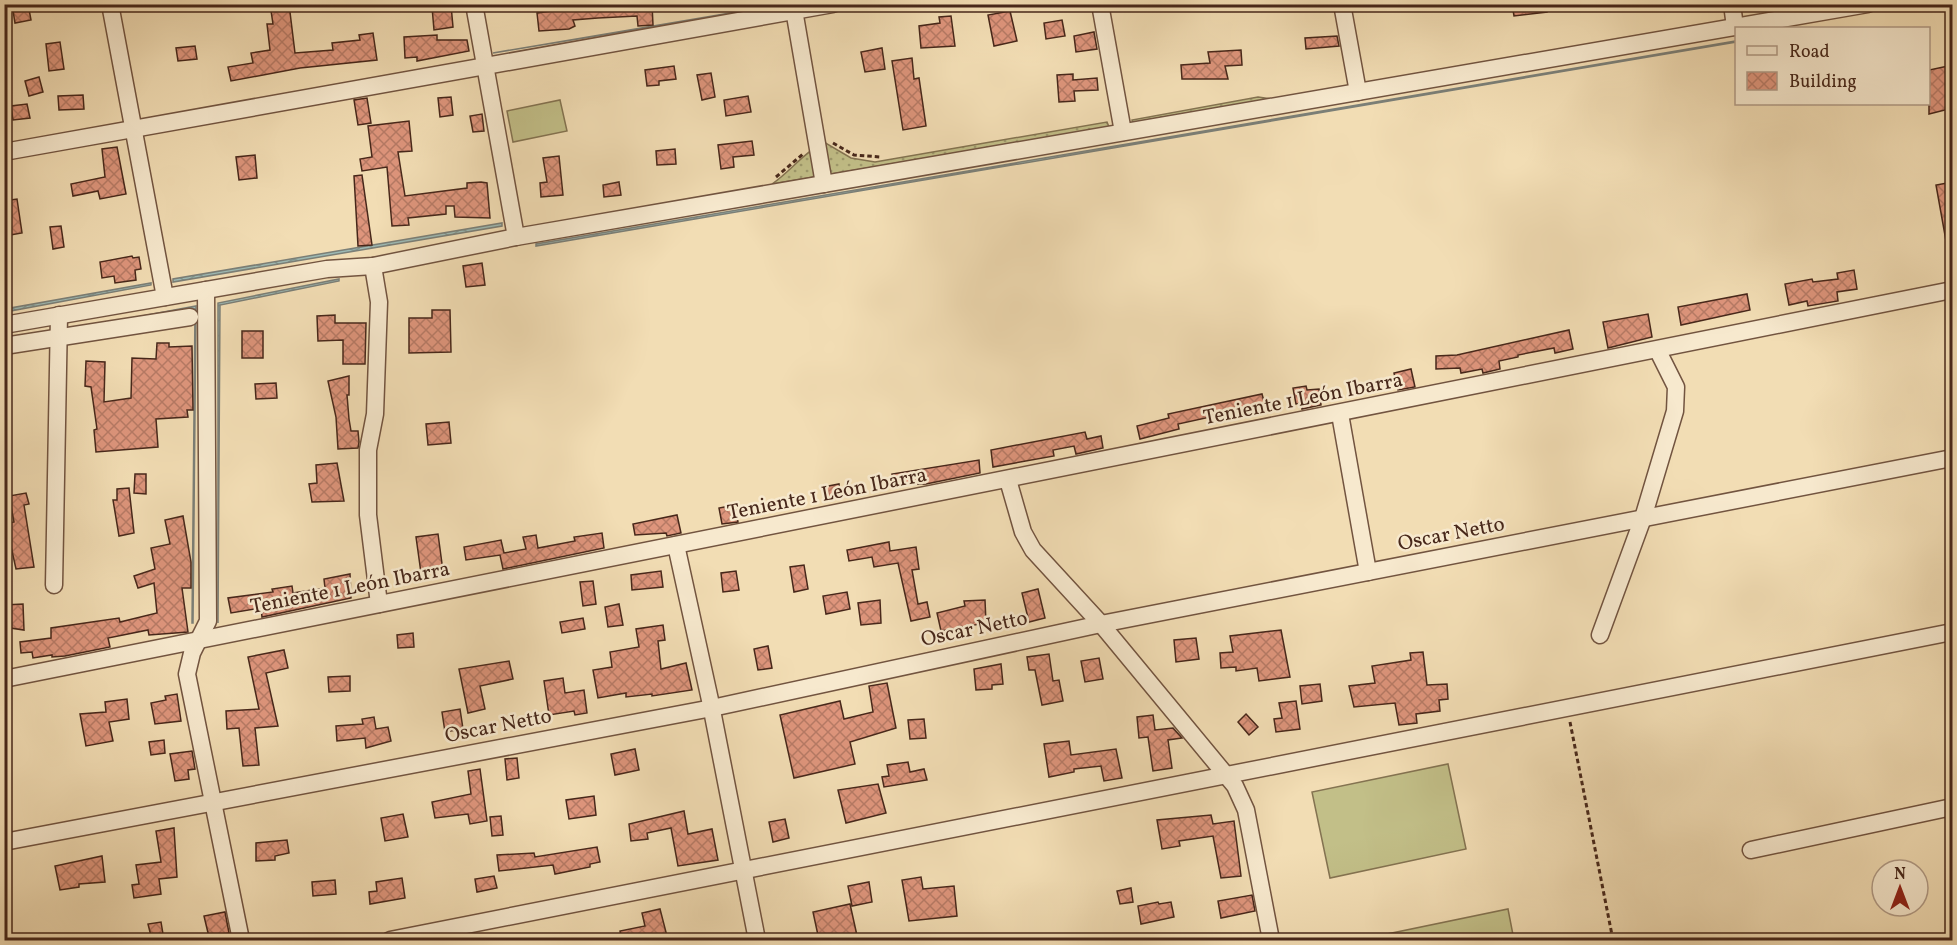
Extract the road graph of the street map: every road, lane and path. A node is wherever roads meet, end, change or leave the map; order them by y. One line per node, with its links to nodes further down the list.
1 (110, 4): 13 (street)
2 (474, 4): 10 (street)
3 (833, 4): 8 (street)
4 (1100, 4): 14 (street)
5 (1342, 4): 11 (street)
6 (1732, 4): 9 (street)
7 (1868, 4): 9 (street)
8 (794, 8): 10 (street); 12 (street)
9 (1735, 27): 11 (street)
10 (484, 65): 13 (street); 20 (street)
11 (1358, 92): 14 (street)
12 (814, 122): 17 (path); 19 (street)
13 (133, 129): 16 (street); 24 (street)
14 (1123, 132): 19 (street)
15 (808, 146): 18 (path)
16 (4, 152)
17 (880, 157)
18 (770, 181)
19 (824, 184): 20 (street)
20 (516, 237): 21 (street)
21 (373, 266): 22 (street); 38 (street)
22 (206, 290): 24 (street); 26 (street)
23 (1953, 290): 30 (street, Teniente 1 León Ibarra)
24 (165, 297): 25 (street)
25 (59, 315): 27 (street); 28 (street)
26 (198, 316): 28 (street); 42 (street)
27 (4, 325)
28 (59, 336): 29 (street); 37 (street)
29 (4, 346)
30 (1658, 351): 31 (street, Teniente 1 León Ibarra); 34 (street)
31 (1340, 414): 33 (street, Teniente 1 León Ibarra); 36 (street)
32 (1953, 458): 34 (street, Oscar Netto)
33 (1008, 480): 35 (street, Teniente 1 León Ibarra); 39 (street)
34 (1642, 518): 36 (street, Oscar Netto); 41 (street)
35 (676, 545): 38 (street, Teniente 1 León Ibarra); 44 (street)
36 (1368, 572): 39 (street, Oscar Netto)
37 (54, 585)
38 (379, 604): 42 (street, Teniente 1 León Ibarra)
39 (1101, 624): 44 (street, Oscar Netto); 46 (street)
40 (1953, 632): 45 (street)
41 (1600, 635)
42 (199, 640): 43 (street, Teniente 1 León Ibarra); 47 (street)
43 (4, 679)
44 (711, 708): 47 (street, Oscar Netto); 51 (street)
45 (1567, 708): 46 (street); 56 (path)
46 (1227, 775): 51 (street); 55 (street)
47 (214, 803): 49 (street, Oscar Netto); 52 (street)
48 (1953, 807): 50 (street)
49 (4, 842)
50 (1751, 850)
51 (744, 871): 53 (street); 54 (street)
52 (241, 940)
53 (390, 940)
54 (757, 940)
55 (1271, 940)
56 (1613, 940)

